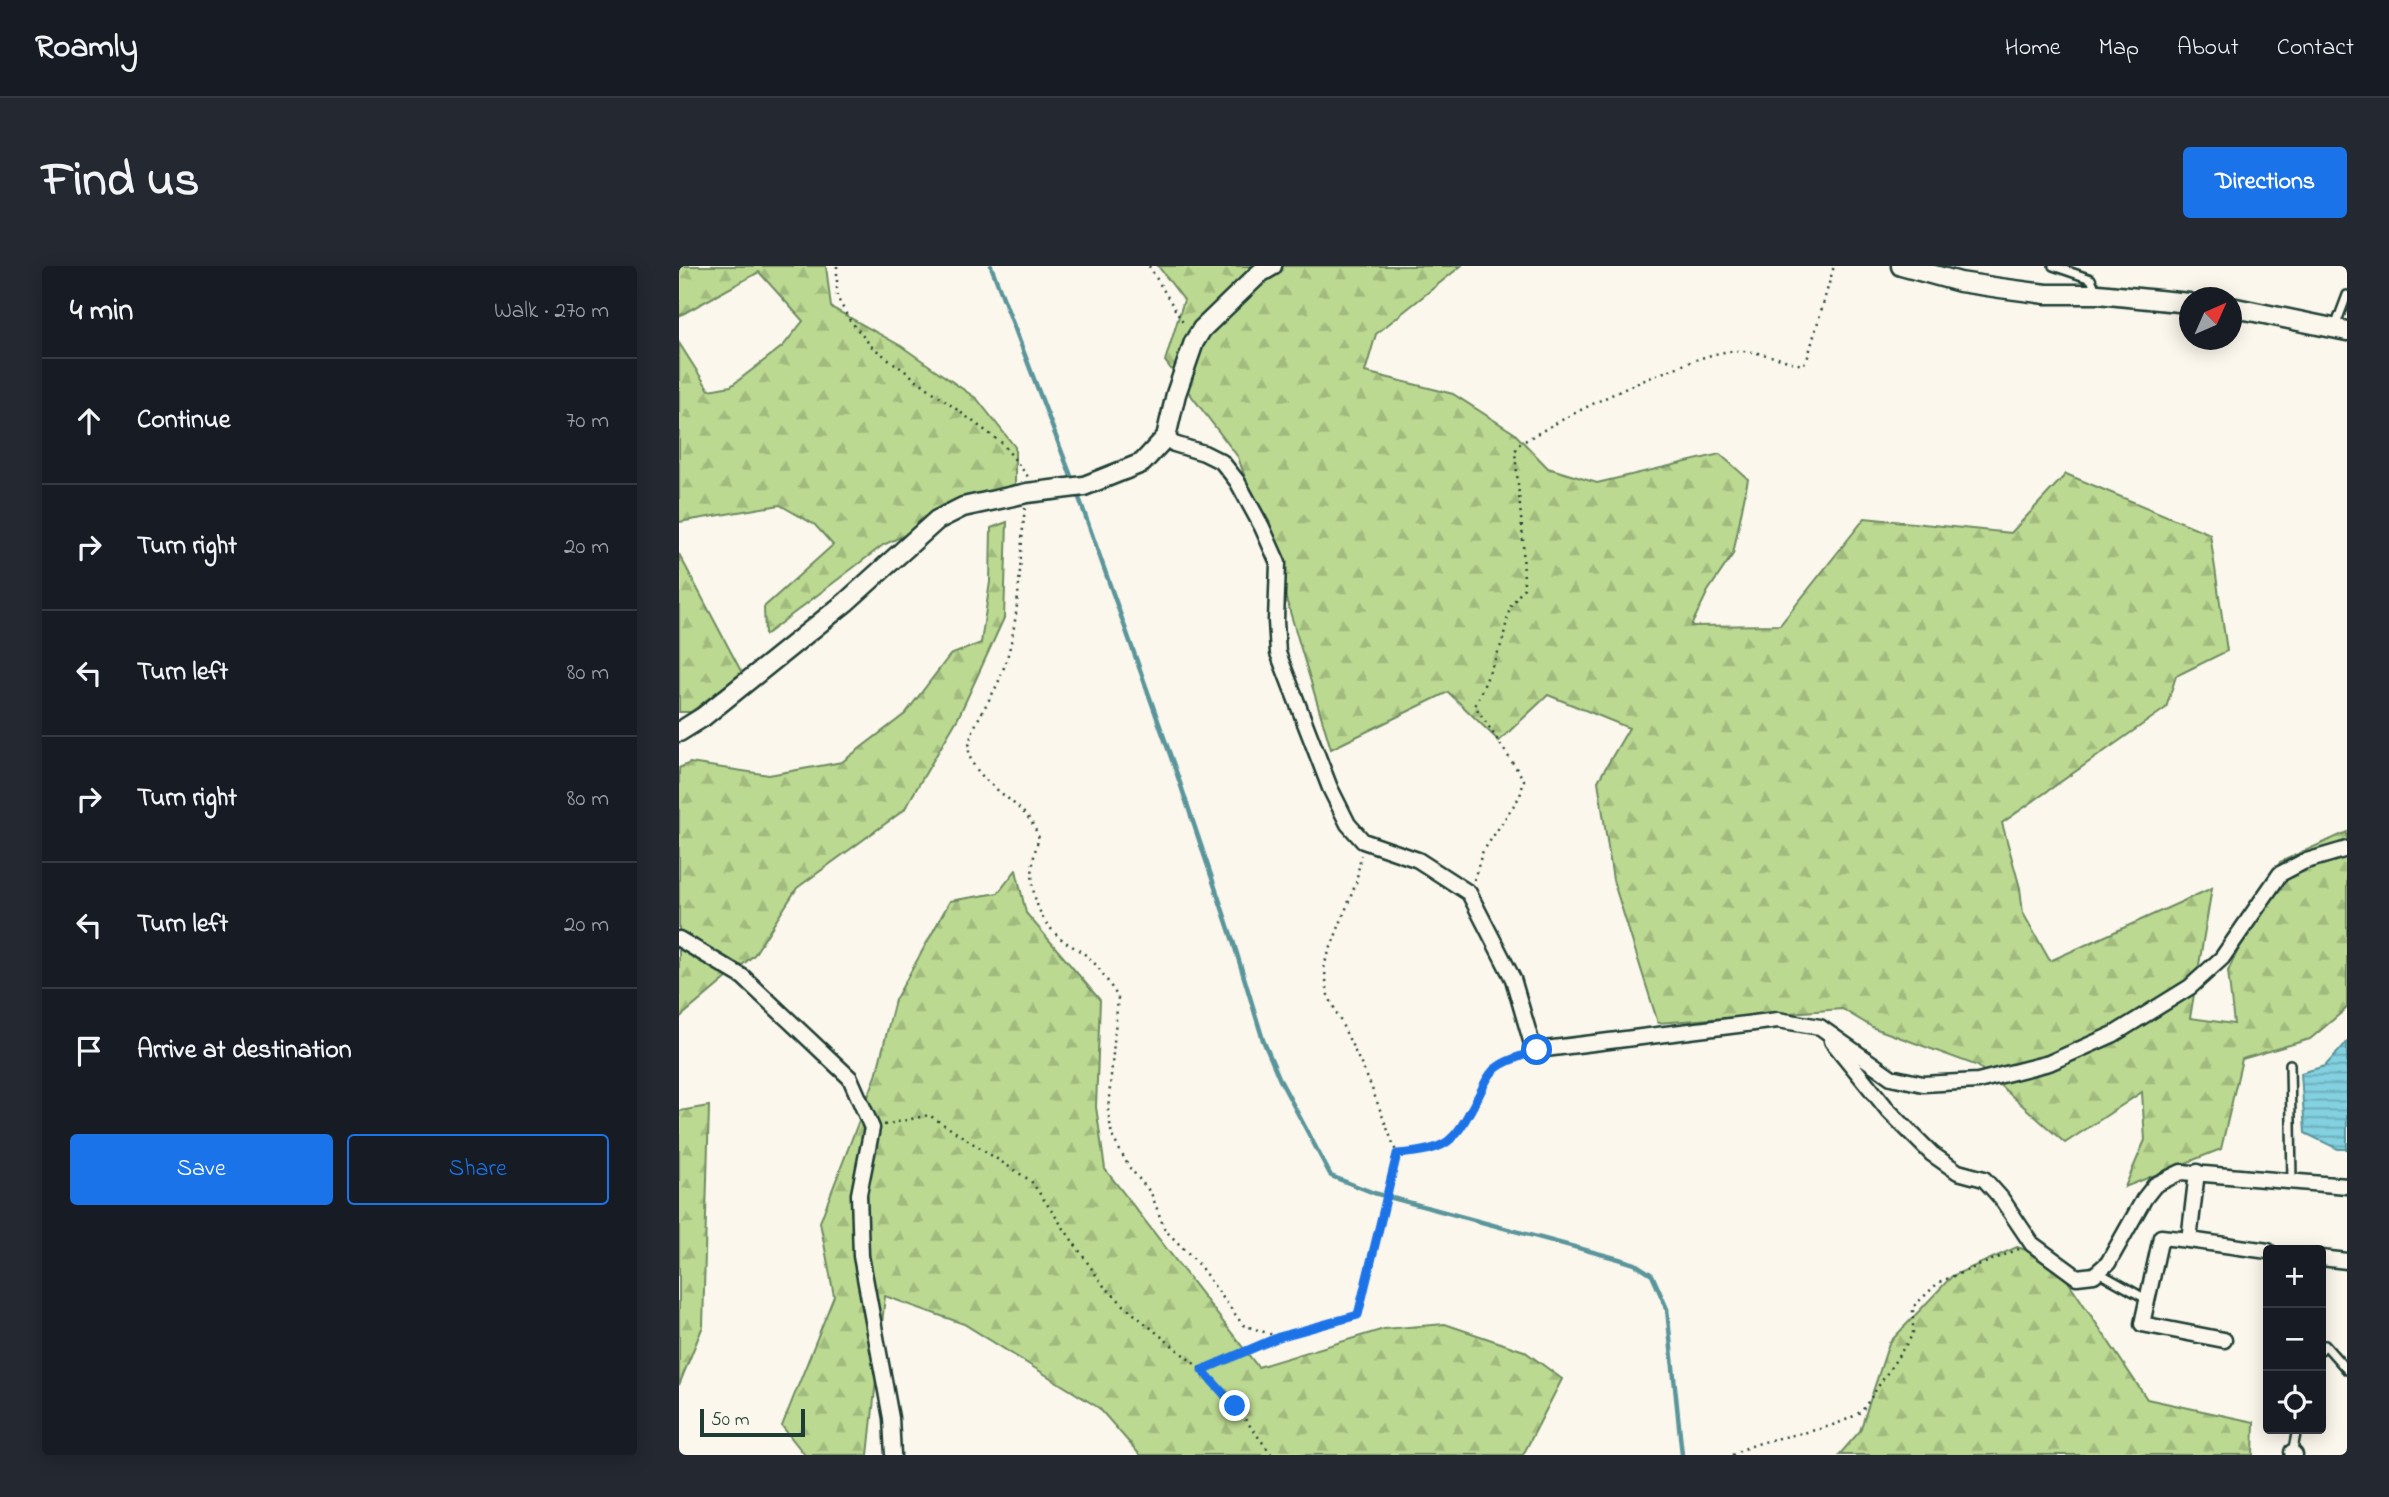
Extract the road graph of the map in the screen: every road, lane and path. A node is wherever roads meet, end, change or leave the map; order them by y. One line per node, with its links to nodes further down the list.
1 (837, 266): 14 (path)
2 (1149, 266): 12 (path)
3 (1272, 266): 12 (street)
4 (1834, 266): 18 (path)
5 (1901, 266): 7 (street)
6 (2053, 266): 7 (lane)
7 (2098, 294): 9 (street)
8 (2347, 295): 11 (lane)
9 (2179, 302)
10 (2242, 309): 11 (street)
11 (2341, 329)
12 (1194, 342): 13 (street)
13 (1166, 437): 14 (street); 16 (street)
14 (1033, 492): 15 (street); 35 (path)
15 (679, 732)
16 (1363, 841): 18 (street); 24 (path)
17 (2347, 849): 20 (street)
18 (1469, 893): 21 (street)
19 (679, 939): 23 (street)
20 (1820, 1027): 21 (street); 29 (street)
21 (1537, 1050): 24 (path)
22 (2290, 1064): 26 (lane)
23 (872, 1128): 38 (path); 42 (street)
24 (1397, 1154): 35 (path)
25 (2197, 1172): 26 (street); 28 (street); 33 (street)
26 (2293, 1181): 27 (street)
27 (2347, 1186)
28 (2189, 1240): 30 (street); 34 (street)
29 (2032, 1244): 33 (street); 44 (path)
30 (2263, 1250)
31 (2326, 1259): 32 (street)
32 (2347, 1261)
33 (2098, 1272): 34 (lane)
34 (2148, 1300): 36 (street)
35 (1279, 1337): 38 (path)
36 (2224, 1340)
37 (2326, 1346): 39 (lane)
38 (1202, 1370): 43 (path)
39 (2347, 1370)
40 (2296, 1434): 41 (lane)
41 (2293, 1454)
42 (893, 1455)
43 (1272, 1455)
44 (1733, 1455)

